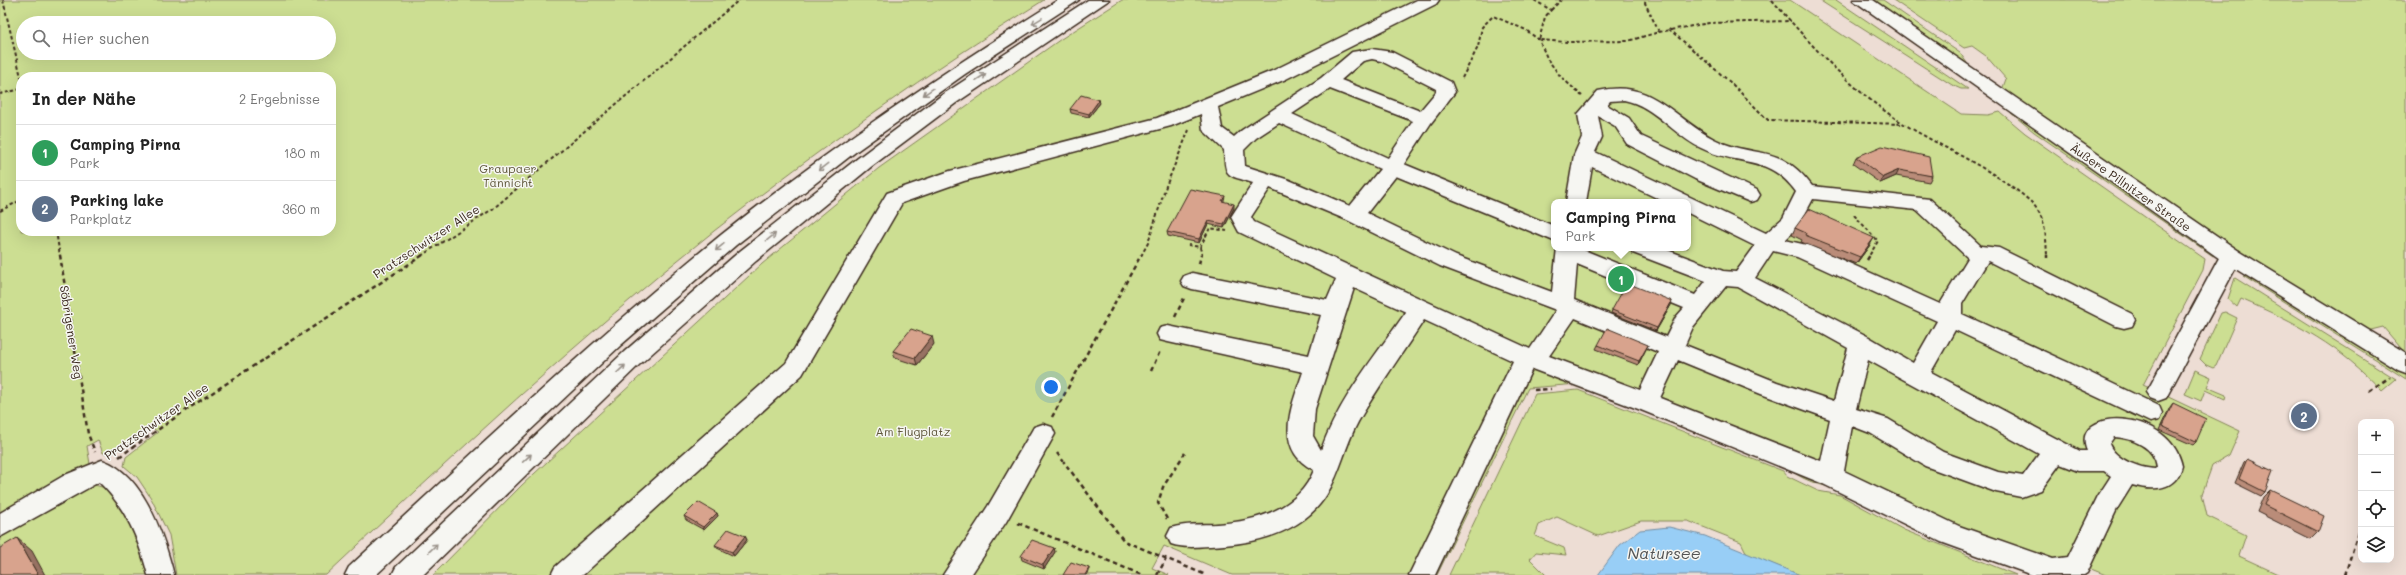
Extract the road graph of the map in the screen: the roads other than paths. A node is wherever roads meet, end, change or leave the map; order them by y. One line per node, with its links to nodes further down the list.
1 (1070, 0): 54 (main road, one-way to 54)
2 (1100, 0): 55 (main road, one-way to 2)
3 (1430, 0): 7 (main road)
4 (1862, 0): 25 (main road, Äußere Pillnitzer Straße)
5 (1328, 82): 8 (main road); 9 (main road); 9 (main road)
6 (1595, 106): 11 (main road); 14 (main road); 15 (main road)
7 (1201, 109): 10 (main road); 56 (main road)
8 (1279, 116): 10 (main road); 12 (main road)
9 (1424, 119): 12 (main road)
10 (1234, 148): 13 (main road)
11 (1584, 155): 16 (main road); 17 (main road)
12 (1392, 167): 19 (main road); 20 (main road)
13 (1265, 180): 19 (main road); 27 (main road)
14 (1806, 192): 21 (main road); 26 (main road)
15 (1750, 195)
16 (1577, 199)
17 (1676, 199)
18 (1691, 206): 21 (main road)
19 (1354, 215): 31 (main road)
20 (1551, 240)
21 (1768, 243): 28 (main road); 34 (main road)
22 (1563, 251): 31 (main road)
23 (1577, 251): 30 (main road)
24 (1650, 251): 28 (main road)
25 (2231, 256): 41 (main road, Äußere Pillnitzer Straße); 43 (main road)
26 (1980, 257): 34 (main road); 35 (main road)
27 (1348, 276): 32 (main road); 33 (main road)
28 (1732, 279): 30 (main road); 37 (main road)
29 (1192, 281): 33 (main road)
30 (1699, 305): 38 (main road)
31 (1567, 306): 38 (main road); 39 (main road)
32 (1420, 309): 39 (main road); 49 (main road)
33 (1334, 310): 40 (main road)
34 (1950, 318): 42 (main road); 46 (main road)
35 (2124, 320)
36 (1168, 334): 40 (main road)
37 (1861, 343): 42 (main road); 45 (main road)
38 (1672, 350): 44 (main road); 45 (main road)
39 (1530, 358): 44 (main road); 58 (main road)
40 (1317, 366): 49 (main road)
41 (2400, 370)
42 (1918, 375): 48 (main road)
43 (2158, 392)
44 (1646, 402): 50 (main road)
45 (1843, 413): 48 (main road); 50 (main road)
46 (2150, 413)
47 (1042, 434): 57 (main road)
48 (2055, 451): 50 (main road)
49 (1329, 466): 52 (main road)
50 (1830, 476)
51 (0, 526): 53 (main road)
52 (1180, 536)
53 (161, 575)
54 (358, 575)
55 (405, 575)
56 (564, 575)
57 (956, 575)
58 (1422, 575)

